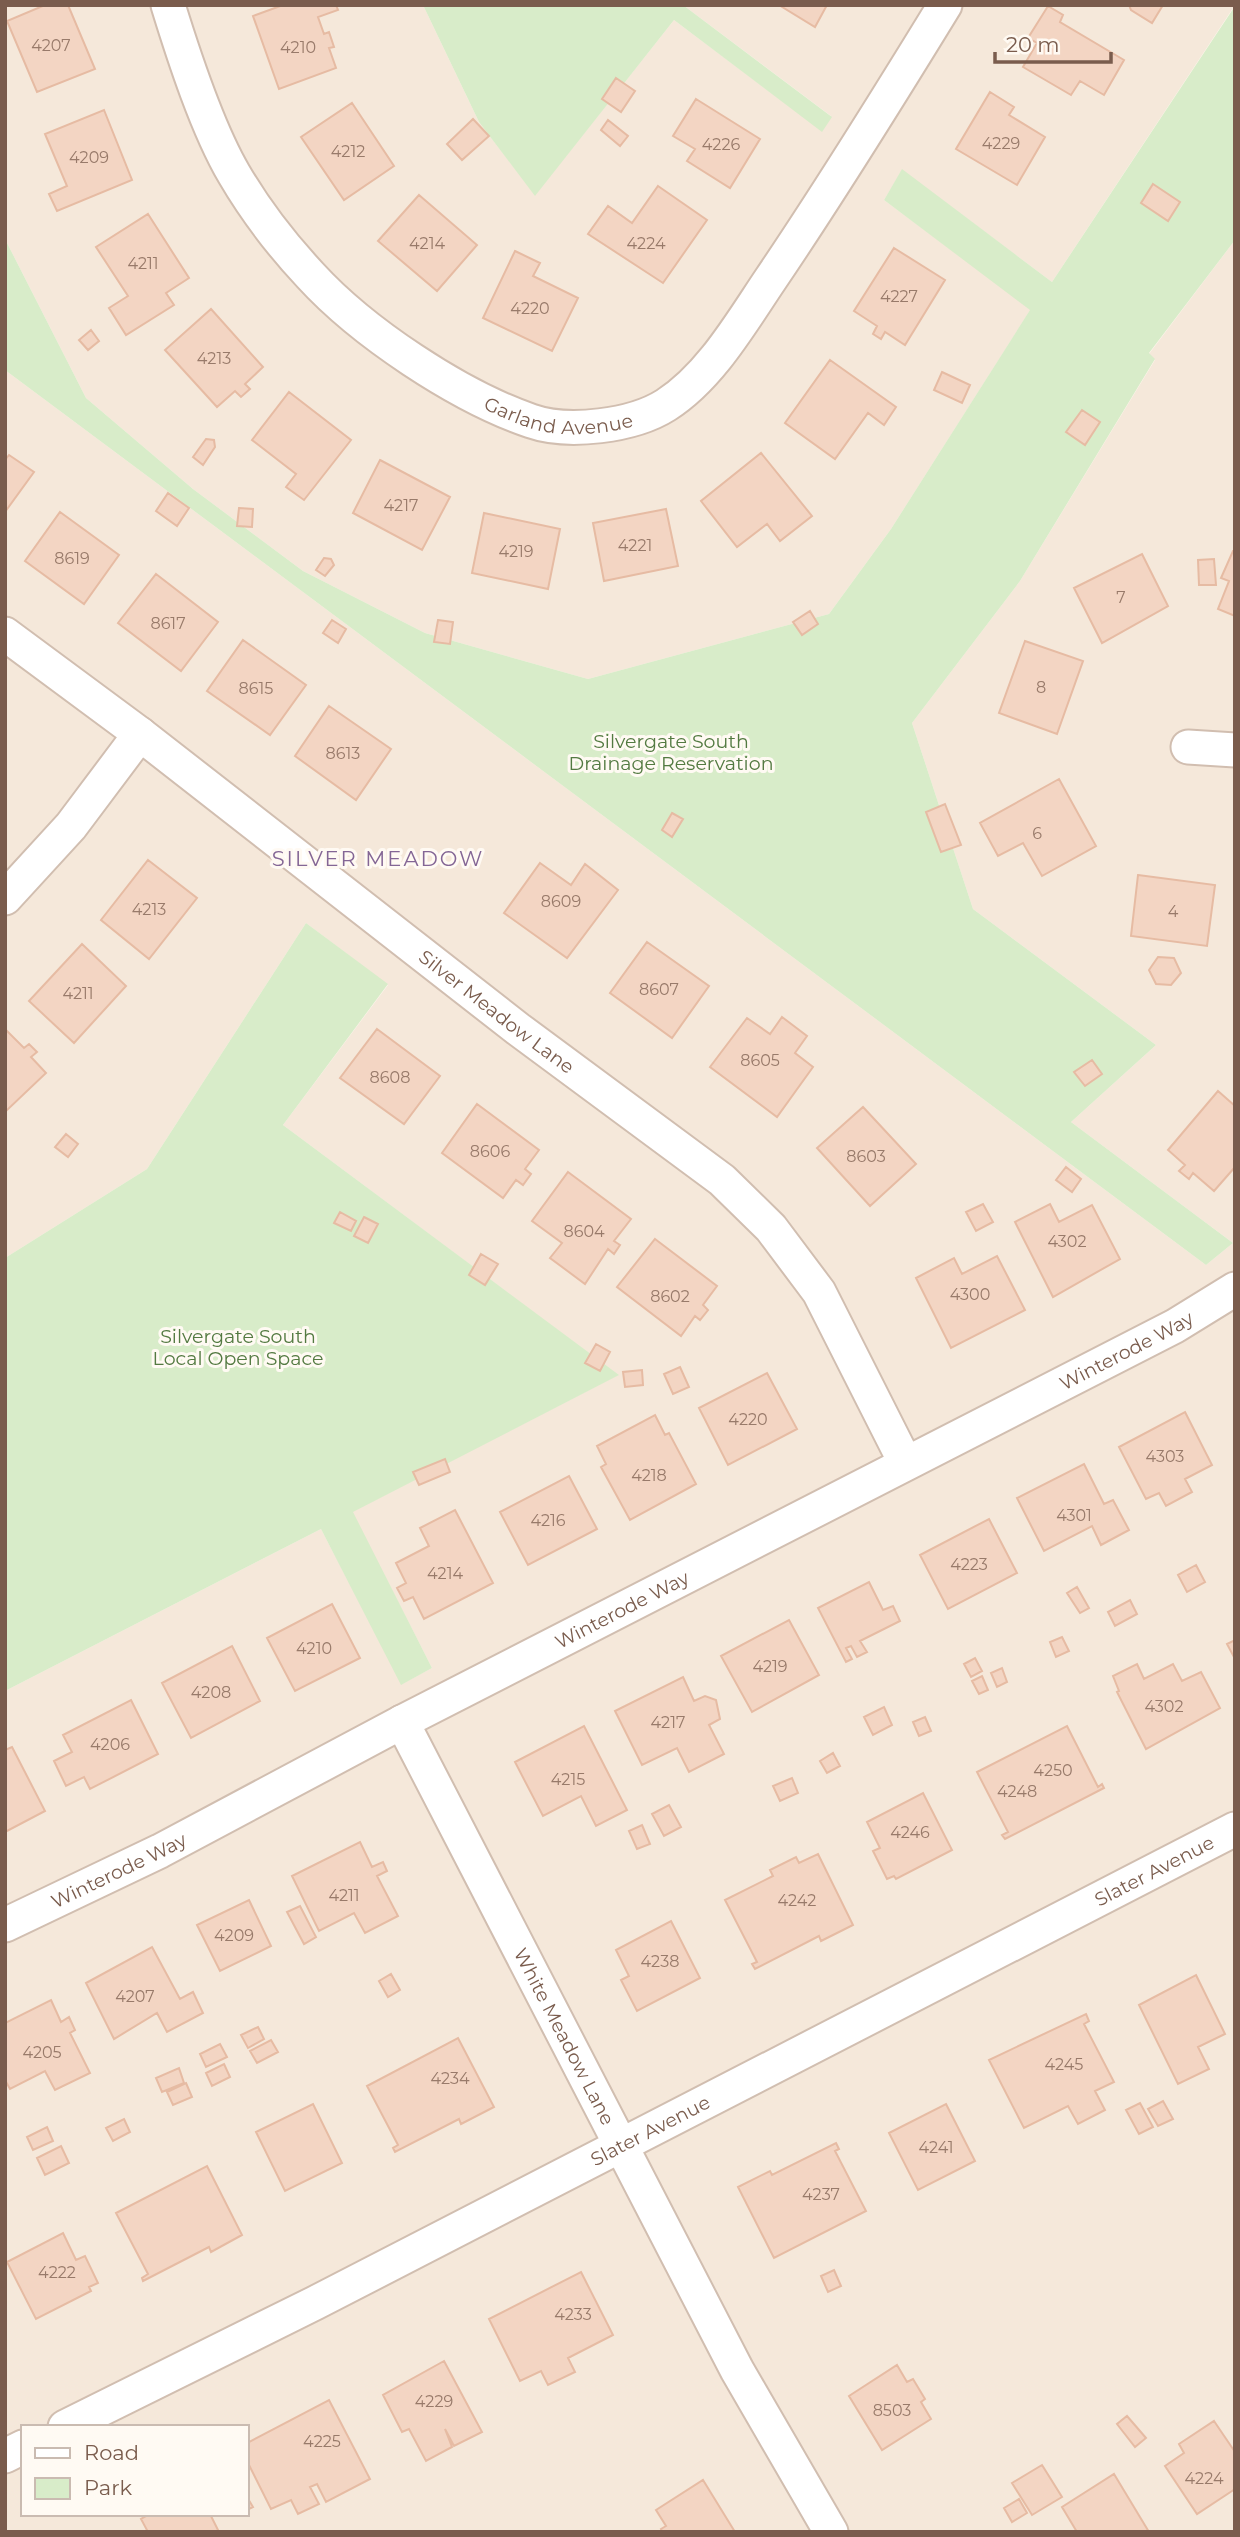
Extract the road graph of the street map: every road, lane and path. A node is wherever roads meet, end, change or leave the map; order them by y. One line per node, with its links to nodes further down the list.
1 (168, 5): 2 (street, Garland Avenue)
2 (945, 5)
3 (5, 634): 4 (street, Silver Meadow Lane)
4 (140, 734): 7 (street); 9 (street, Silver Meadow Lane)
5 (1188, 747): 6 (street)
6 (1235, 750)
7 (5, 898)
8 (1235, 1289): 9 (street, Winterode Way)
9 (905, 1462): 10 (street, Winterode Way)
10 (402, 1722): 12 (street, Winterode Way); 13 (street, White Meadow Lane)
11 (1235, 1829): 13 (street, Slater Avenue)
12 (5, 1925)
13 (622, 2144): 14 (street, Slater Avenue); 17 (street, White Meadow Lane)
14 (69, 2425)
15 (21, 2448): 16 (street)
16 (5, 2456)
17 (831, 2532)

